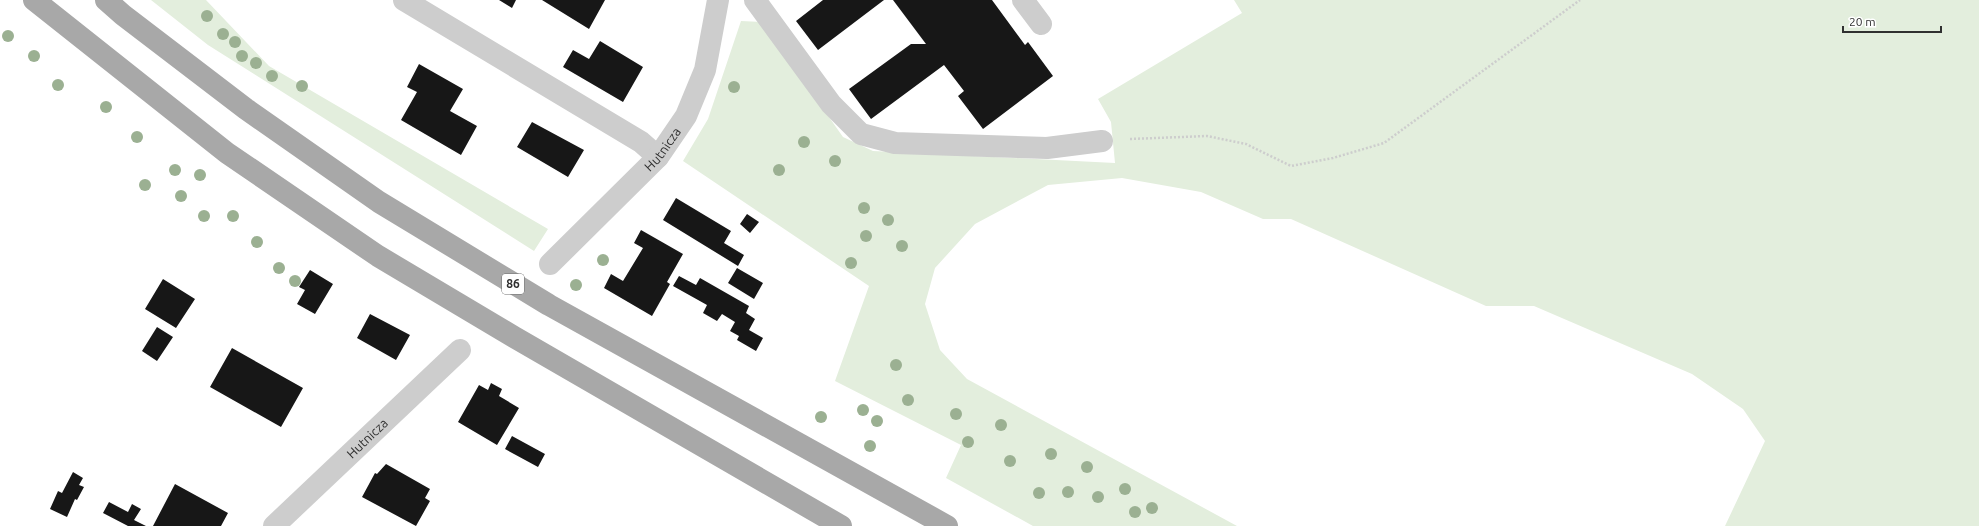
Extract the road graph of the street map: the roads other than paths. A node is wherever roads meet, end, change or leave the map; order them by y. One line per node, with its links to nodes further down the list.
1 (34, 0): 13 (main road)
2 (106, 0): 14 (main road, 86)
3 (404, 0): 9 (street)
4 (718, 0): 9 (street, Hutnicza)
5 (755, 0): 8 (street)
6 (1023, 0): 7 (street)
7 (1041, 24)
8 (1102, 140)
9 (658, 157): 10 (street, Hutnicza)
10 (550, 264)
11 (460, 350): 12 (street, Hutnicza)
12 (274, 526)
13 (841, 526)
14 (947, 526)

